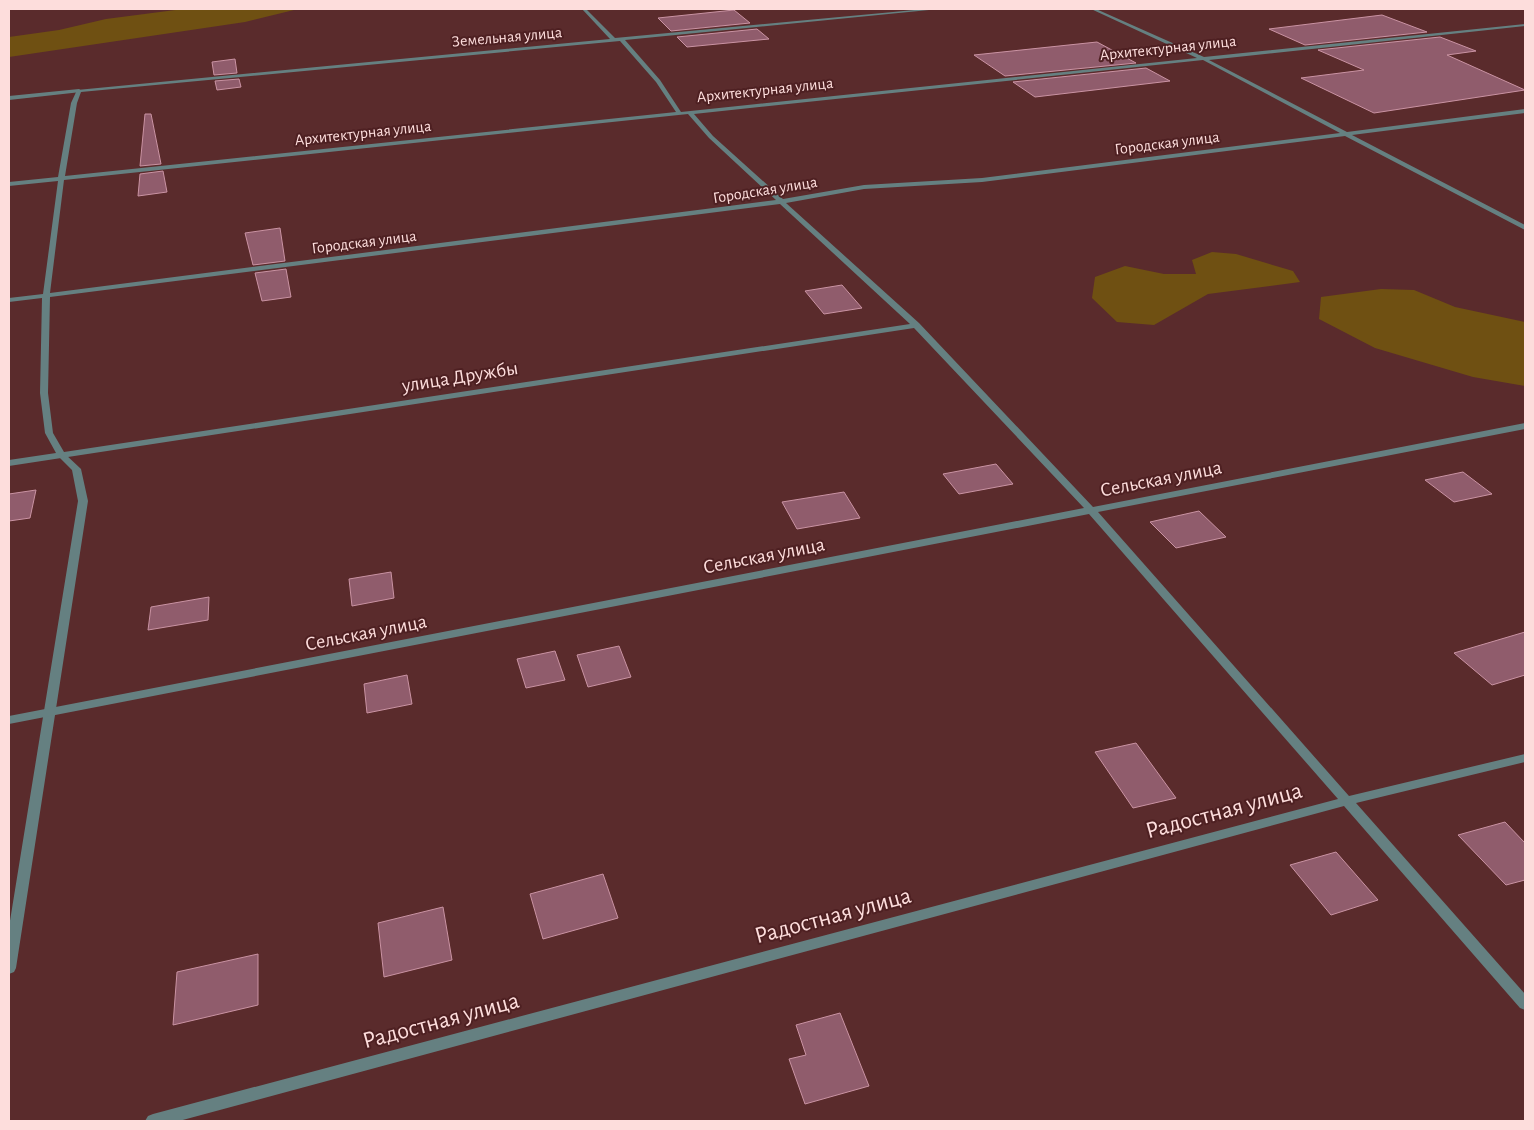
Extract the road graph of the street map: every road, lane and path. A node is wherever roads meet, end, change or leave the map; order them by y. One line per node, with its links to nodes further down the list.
1 (584, 9): 5 (street)
2 (937, 9): 6 (street, Земельная улица)
3 (1094, 9): 7 (street)
4 (1525, 25): 7 (street, Архитектурная улица)
5 (613, 39): 6 (street, Земельная улица); 8 (street, Земельная улица)
6 (620, 39): 12 (street)
7 (1202, 58): 11 (street, Архитектурная улица); 13 (street)
8 (79, 91): 9 (street, Земельная улица); 14 (street)
9 (9, 98)
10 (1525, 111): 13 (street, Городская улица)
11 (689, 112): 12 (street, Архитектурная улица); 16 (street)
12 (679, 113): 14 (street, Архитектурная улица)
13 (1344, 134): 16 (street, Городская улица); 17 (street)
14 (61, 179): 15 (street, Архитектурная улица); 18 (street)
15 (9, 184)
16 (780, 201): 18 (street, Городская улица); 20 (street)
17 (1525, 228)
18 (46, 295): 19 (street, Городская улица); 22 (street)
19 (9, 300)
20 (916, 325): 22 (street, улица Дружбы); 24 (street)
21 (1525, 426): 24 (street, Сельская улица)
22 (61, 455): 23 (street, улица Дружбы); 25 (street)
23 (9, 463)
24 (1091, 510): 25 (street, Сельская улица); 28 (street)
25 (50, 712): 26 (street, Сельская улица); 29 (street)
26 (9, 720)
27 (1525, 758): 28 (street, Радостная улица)
28 (1347, 801): 30 (street); 31 (street, Радостная улица)
29 (9, 968)
30 (1525, 1004)
31 (153, 1121)

